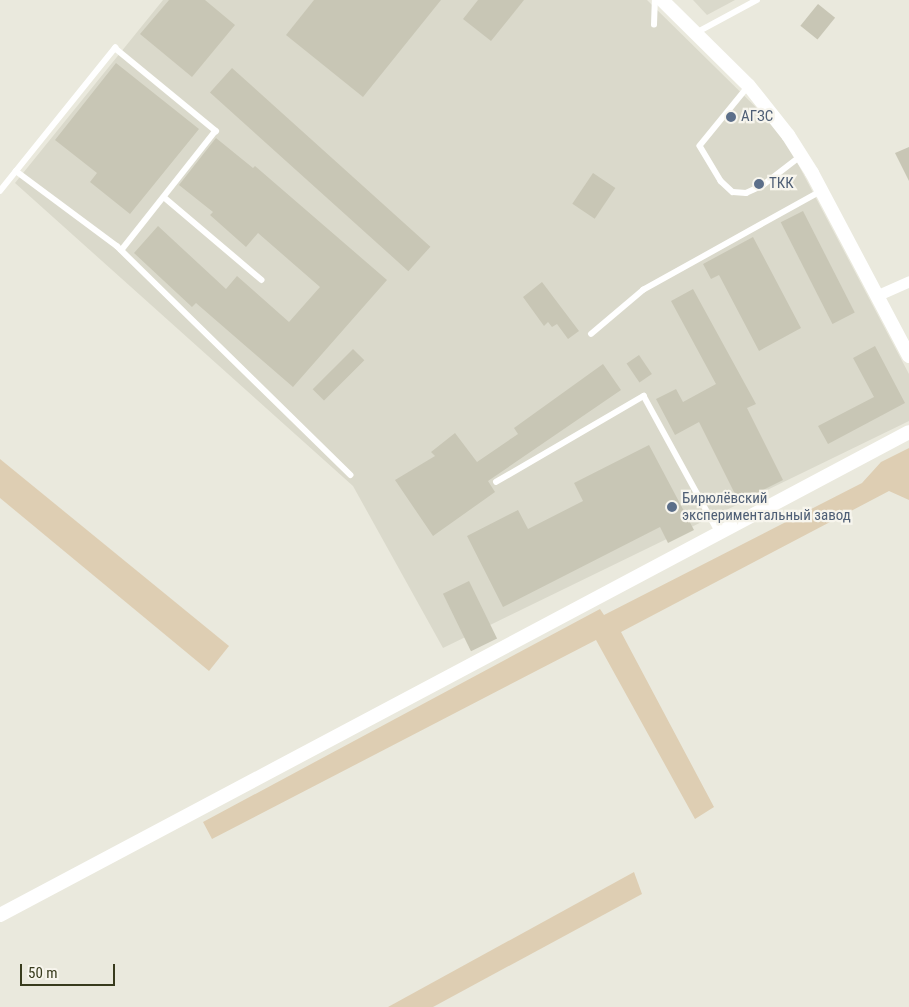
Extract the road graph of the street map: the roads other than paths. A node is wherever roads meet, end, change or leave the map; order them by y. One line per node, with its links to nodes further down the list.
1 (655, 0): 4 (lane)
2 (662, 0): 5 (street)
3 (757, 0): 5 (lane)
4 (654, 25)
5 (696, 33): 6 (street)
6 (749, 86): 7 (street); 7 (lane)
7 (801, 156): 10 (street)
8 (16, 171): 9 (lane); 11 (lane); 12 (lane)
9 (0, 191)
10 (821, 191): 15 (street); 16 (lane)
11 (164, 197): 12 (lane); 13 (lane)
12 (122, 250): 20 (lane)
13 (262, 280)
14 (909, 281): 15 (street)
15 (878, 295): 17 (street)
16 (591, 334)
17 (905, 339): 18 (street)
18 (909, 356)
19 (909, 432): 22 (street)
20 (351, 475)
21 (496, 482): 22 (lane)
22 (719, 533): 23 (street)
23 (0, 915)

